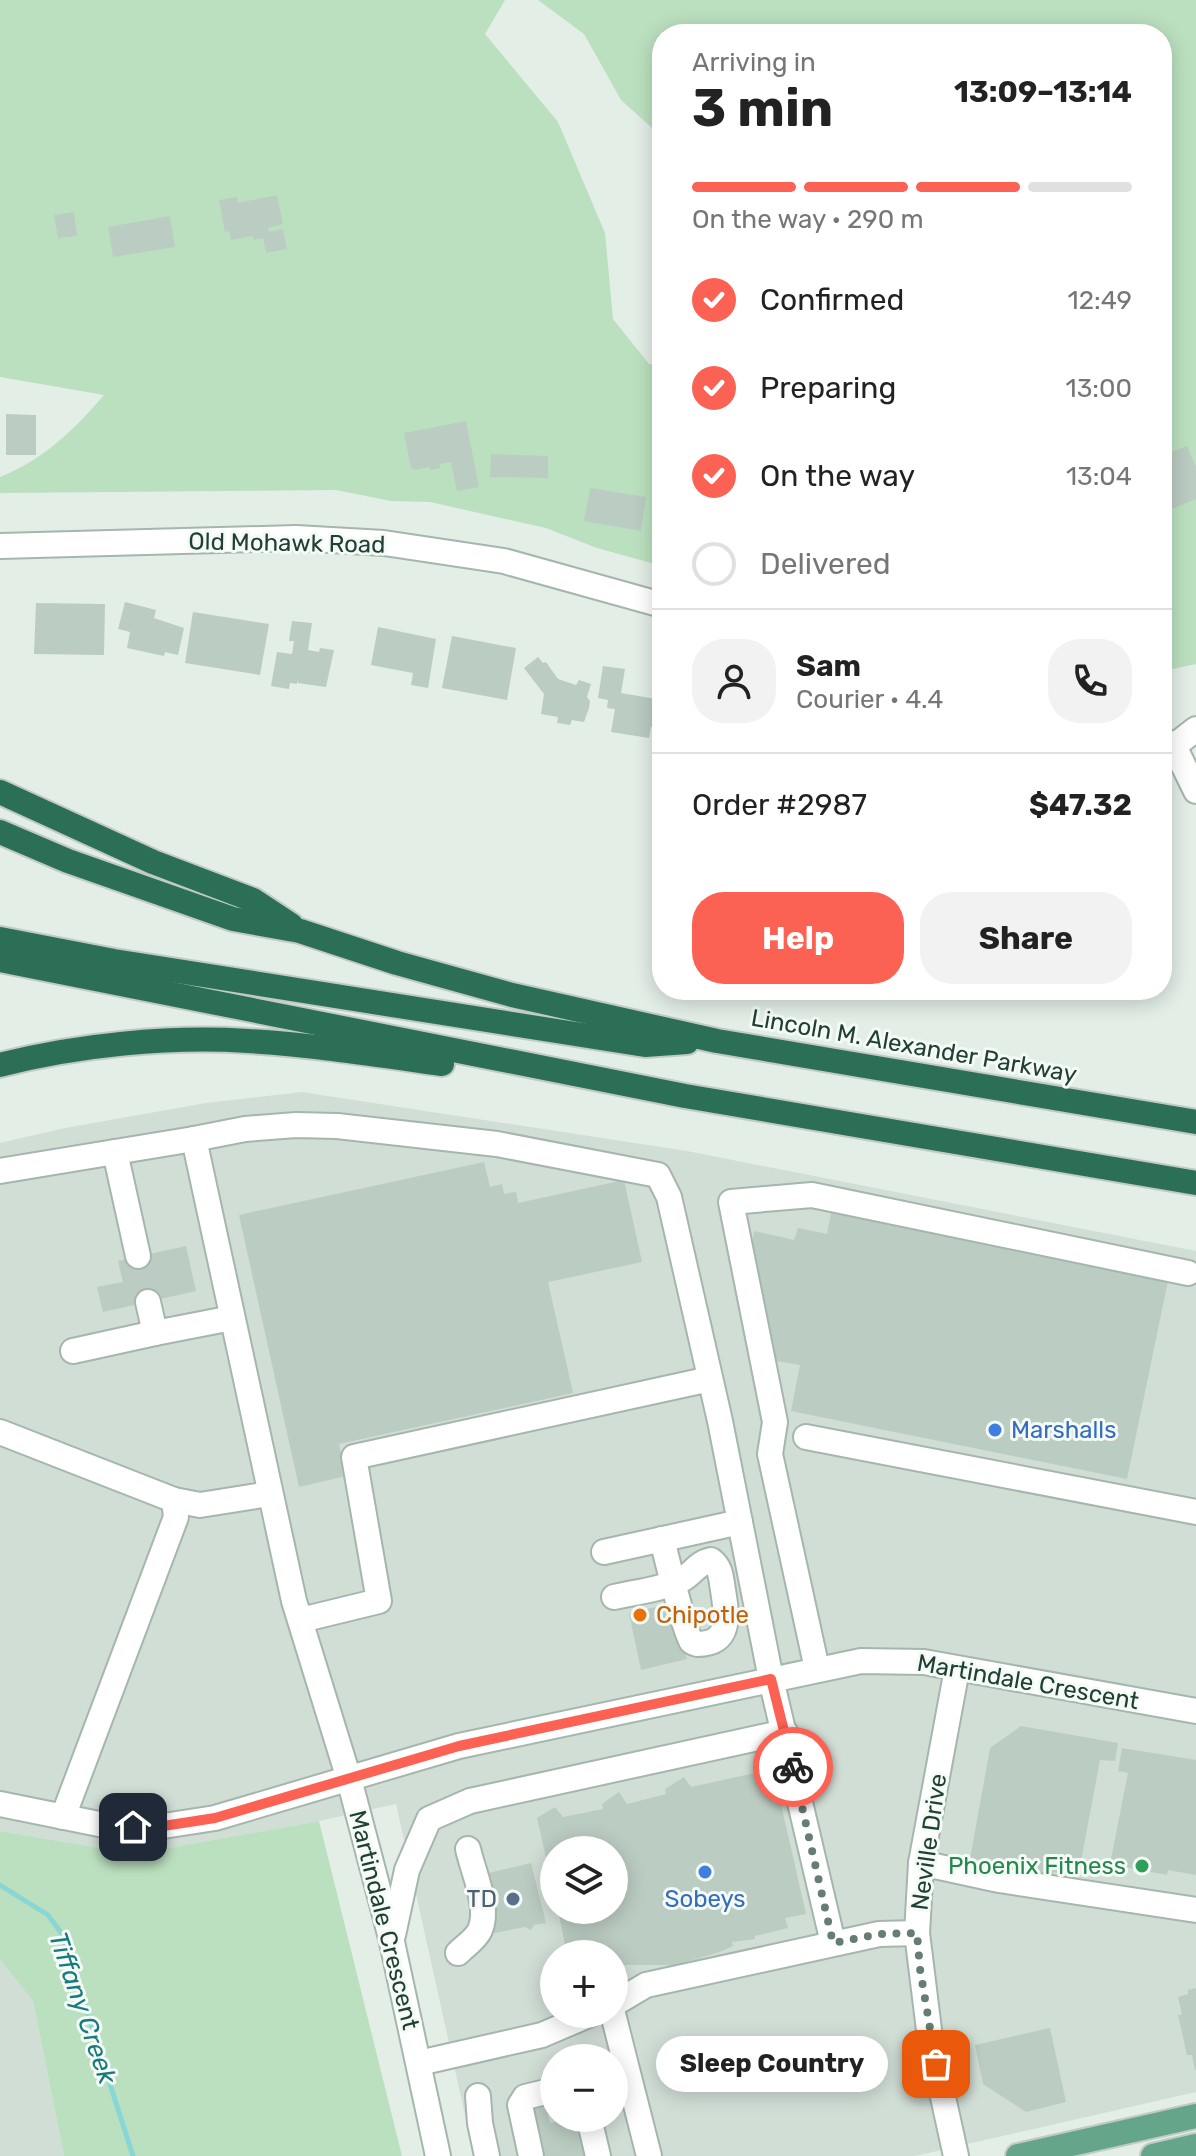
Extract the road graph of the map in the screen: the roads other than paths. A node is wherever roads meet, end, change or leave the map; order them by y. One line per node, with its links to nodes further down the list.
1 (0, 546): 2 (street, Old Mohawk Road)
2 (652, 602)
3 (1196, 729): 4 (street)
4 (1172, 740)
5 (1172, 749): 6 (street)
6 (1196, 791)
7 (0, 792): 9 (highway)
8 (0, 832): 9 (highway)
9 (300, 931): 12 (highway, Lincoln M. Alexander Parkway)
10 (0, 939): 12 (highway)
11 (0, 960): 14 (highway)
12 (717, 1041): 15 (highway, Lincoln M. Alexander Parkway)
13 (0, 1065): 14 (highway)
14 (685, 1096): 19 (highway)
15 (1196, 1122)
16 (194, 1139): 17 (street); 23 (street); 26 (street)
17 (115, 1152): 18 (street); 20 (street)
18 (0, 1171)
19 (1193, 1184)
20 (138, 1256)
21 (1188, 1273): 37 (street)
22 (148, 1302): 24 (street)
23 (232, 1318): 24 (street); 29 (street)
24 (155, 1333): 25 (street)
25 (73, 1351)
26 (710, 1379): 32 (street); 36 (street)
27 (0, 1432): 30 (street)
28 (806, 1437): 31 (street)
29 (269, 1494): 30 (street); 36 (street)
30 (174, 1500): 44 (street)
31 (1196, 1512)
32 (740, 1522): 33 (street); 39 (street)
33 (662, 1539): 34 (street); 35 (street)
34 (604, 1552)
35 (614, 1597)
36 (301, 1620): 42 (street)
37 (817, 1669): 38 (street, Martindale Crescent); 39 (street, Martindale Crescent)
38 (957, 1669): 40 (street, Martindale Crescent); 46 (street, Neville Drive)
39 (771, 1679): 41 (street); 42 (street, Martindale Crescent)
40 (1196, 1711)
41 (785, 1732): 49 (street); 50 (street)
42 (349, 1779): 44 (street); 49 (street, Martindale Crescent)
43 (0, 1804): 44 (street)
44 (63, 1817)
45 (468, 1849): 51 (street)
46 (921, 1863): 47 (street); 48 (street, Neville Drive)
47 (1196, 1910)
48 (917, 1933): 50 (street); 66 (street, Neville Drive)
49 (392, 1942): 55 (street, Martindale Crescent)
50 (833, 1943): 52 (street)
51 (458, 1953)
52 (628, 1996)
53 (540, 2024): 55 (street)
54 (617, 2028): 65 (street)
55 (417, 2056): 61 (street, Martindale Crescent)
56 (540, 2093): 63 (street)
57 (478, 2096): 62 (street)
58 (1196, 2116): 67 (main road)
59 (592, 2132): 64 (street)
60 (1196, 2146): 68 (main road)
61 (438, 2156)
62 (487, 2156)
63 (531, 2156)
64 (598, 2156)
65 (649, 2156)
66 (956, 2156)
67 (1018, 2156)
68 (1153, 2156)

